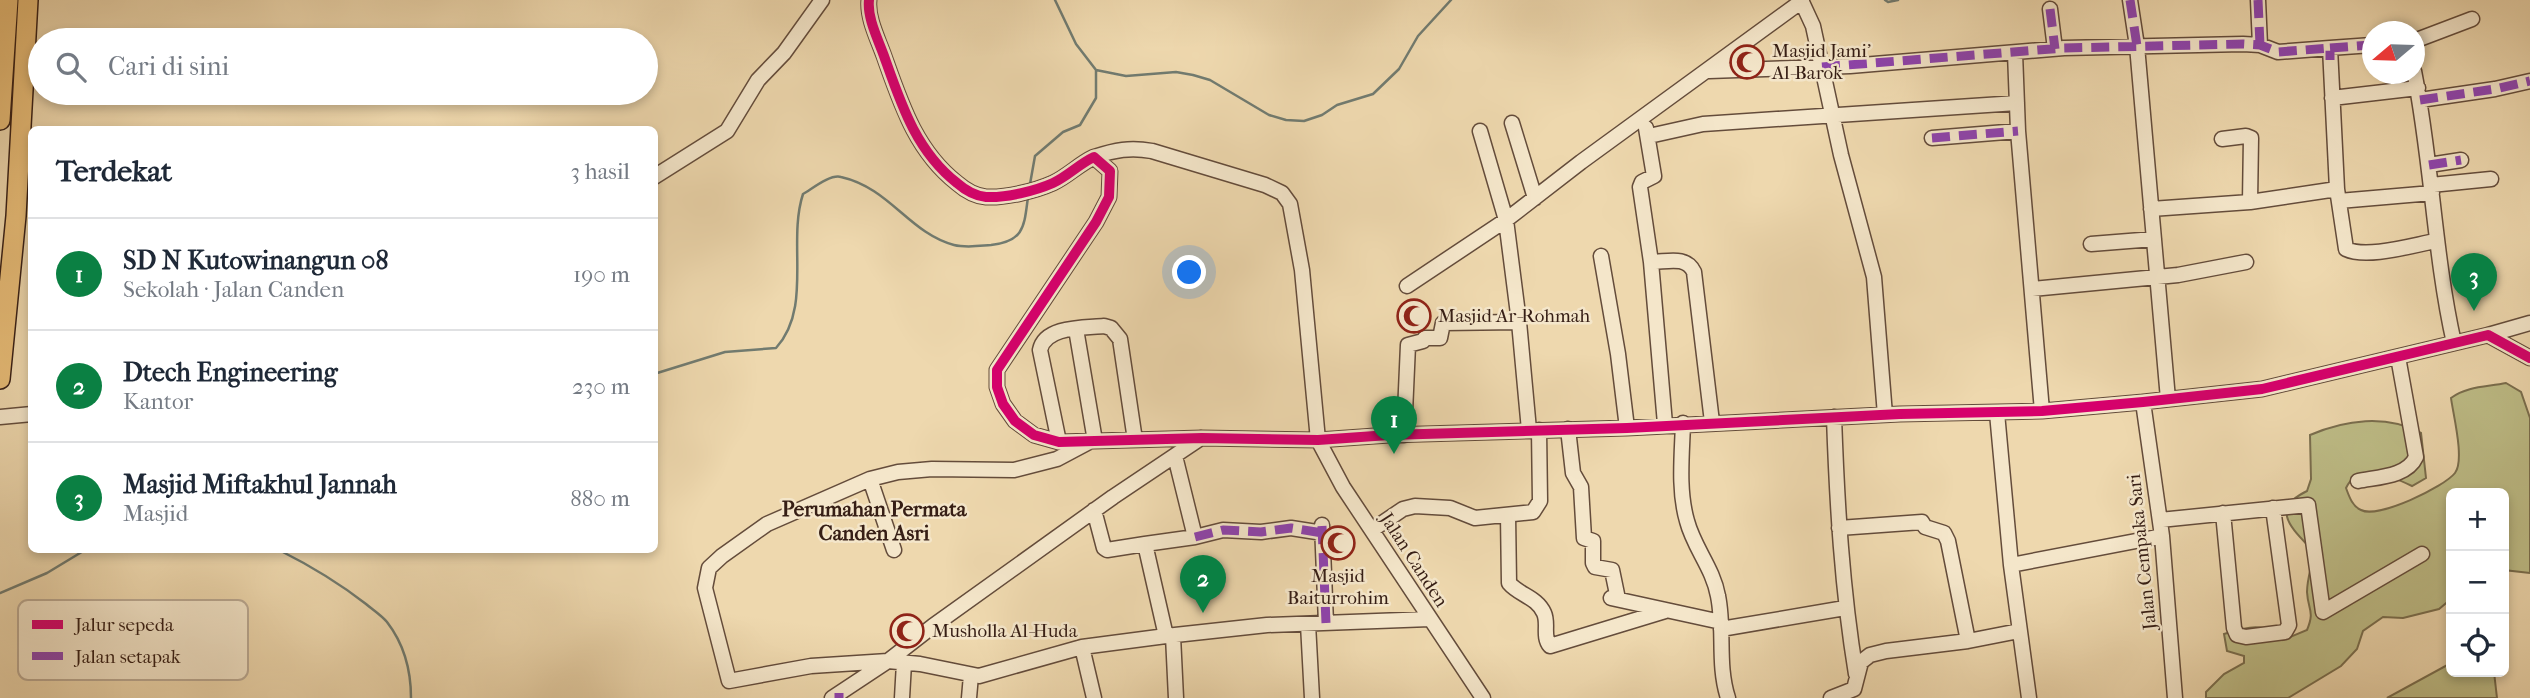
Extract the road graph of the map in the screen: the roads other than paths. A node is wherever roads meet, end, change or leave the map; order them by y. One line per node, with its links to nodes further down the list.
1 (8, 0): 26 (highway)
2 (28, 0): 60 (highway)
3 (822, 0): 36 (street)
4 (869, 0): 33 (street)
5 (2130, 0): 12 (street)
6 (1802, 1): 17 (street); 18 (street)
7 (2258, 3): 11 (street)
8 (2050, 9): 15 (street)
9 (2472, 19): 10 (street)
10 (2425, 37)
11 (2260, 45): 12 (street); 14 (street)
12 (2137, 46): 15 (street); 42 (street)
13 (2362, 46): 14 (street)
14 (2330, 48): 22 (street)
15 (2055, 49): 16 (street)
16 (2015, 53): 17 (street); 23 (street)
17 (1822, 67): 18 (street); 24 (street)
18 (1709, 71): 25 (street)
19 (2530, 80): 21 (street)
20 (2417, 84): 21 (street)
21 (2419, 94): 22 (street); 35 (street)
22 (2332, 98): 39 (street)
23 (2017, 103): 24 (street); 29 (street)
24 (1832, 115): 30 (street); 66 (street)
25 (1643, 118): 30 (street); 40 (street)
26 (0, 120)
27 (1513, 123): 40 (street)
28 (1480, 131): 43 (street)
29 (2018, 131): 31 (street); 52 (street)
30 (1648, 136): 48 (street)
31 (1932, 138)
32 (2222, 139): 41 (street)
33 (1094, 158): 78 (street); 80 (street)
34 (2461, 160): 35 (street)
35 (2429, 165): 38 (street)
36 (658, 174)
37 (2491, 179): 38 (street)
38 (2431, 189): 39 (street); 45 (street)
39 (2338, 195): 41 (street); 45 (street)
40 (1535, 198): 43 (street)
41 (2250, 202): 42 (street)
42 (2151, 209): 44 (street)
43 (1506, 220): 51 (street); 53 (street)
44 (2154, 239): 46 (street); 50 (street)
45 (2436, 241): 57 (street)
46 (2091, 244)
47 (1601, 256): 72 (street)
48 (1651, 262): 69 (street); 71 (street)
49 (2246, 262): 50 (street)
50 (2158, 277): 52 (street); 61 (street)
51 (1406, 286)
52 (2032, 289): 63 (street)
53 (1519, 321): 74 (street); 75 (street)
54 (2530, 323): 56 (street)
55 (1076, 329): 77 (street); 79 (street); 80 (street)
56 (2488, 335): 57 (street); 59 (street)
57 (2454, 343): 58 (street)
58 (2398, 357): 61 (street); 83 (street)
59 (2530, 358)
60 (0, 379)
61 (2168, 399): 62 (street)
62 (2143, 402): 63 (street); 88 (street, Jalan Cempaka Sari)
63 (2042, 411): 64 (street)
64 (1997, 413): 66 (street); 96 (street)
65 (28, 414): 67 (street)
66 (1885, 415): 68 (street)
67 (0, 417)
68 (1834, 417): 69 (street); 89 (street)
69 (1712, 422): 70 (street)
70 (1683, 423): 71 (street); 102 (street)
71 (1665, 424): 72 (street)
72 (1626, 428): 73 (street)
73 (1568, 429): 74 (street); 98 (street)
74 (1534, 430): 75 (street); 87 (street)
75 (1404, 435): 78 (street)
76 (1202, 438): 77 (street); 78 (street); 81 (street)
77 (1135, 440): 79 (street)
78 (1318, 440): 90 (street, Jalan Canden)
79 (1092, 441): 80 (street); 82 (street)
80 (1059, 442)
81 (1175, 456): 85 (street); 92 (street)
82 (870, 479): 94 (street); 107 (street)
83 (2358, 481)
84 (2273, 508): 86 (street); 86 (street); 95 (street)
85 (1094, 510): 93 (street); 107 (street)
86 (2223, 513): 88 (street)
87 (1508, 515): 90 (street); 98 (street)
88 (2160, 520): 91 (street, Jalan Cempaka Sari)
89 (1839, 528): 97 (street); 105 (street)
90 (1372, 530): 99 (street, Jalan Canden)
91 (2162, 536): 96 (street); 121 (street, Jalan Cempaka Sari)
92 (1195, 537): 93 (street); 101 (street)
93 (1145, 544): 104 (street)
94 (894, 550)
95 (2422, 554)
96 (2011, 565): 103 (street)
97 (1845, 608): 102 (street); 110 (street)
98 (1665, 611): 102 (street)
99 (1430, 619): 101 (street); 117 (street, Jalan Canden)
100 (1308, 624): 101 (street); 104 (street); 116 (street)
101 (1326, 624)
102 (1721, 626): 118 (street)
103 (2019, 631): 105 (street); 120 (street)
104 (1169, 636): 106 (street); 115 (street)
105 (1968, 641): 110 (street)
106 (1082, 647): 109 (street); 114 (street)
107 (888, 661): 108 (street); 111 (street)
108 (904, 663): 109 (street); 112 (street)
109 (971, 675): 113 (street)
110 (1855, 687): 119 (street)
111 (837, 696)
112 (902, 698)
113 (970, 698)
114 (1094, 698)
115 (1176, 698)
116 (1312, 698)
117 (1483, 698)
118 (1728, 698)
119 (1831, 698)
120 (2029, 698)
121 (2175, 698)

